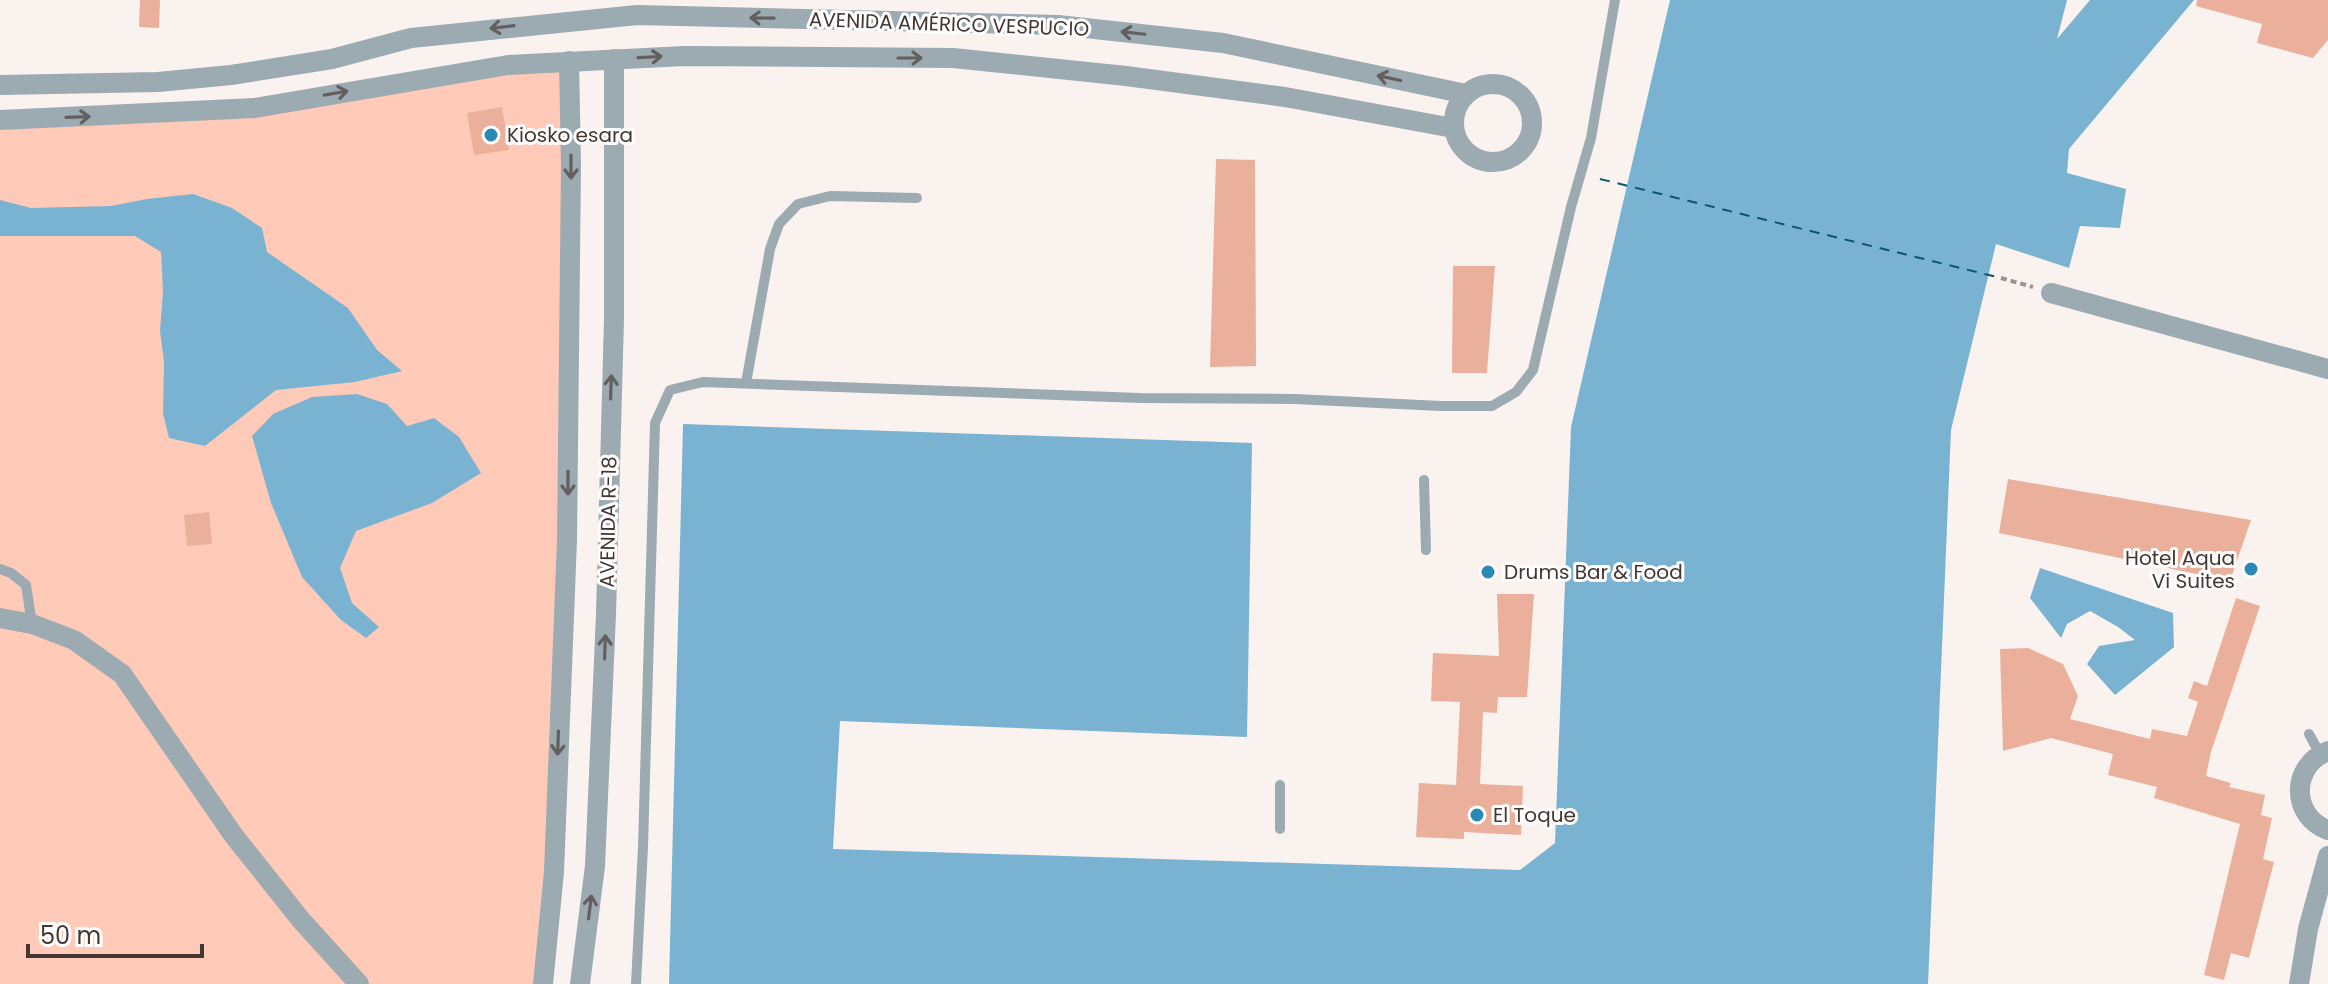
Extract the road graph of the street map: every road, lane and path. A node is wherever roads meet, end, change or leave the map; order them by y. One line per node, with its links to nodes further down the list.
1 (1615, 0): 12 (lane)
2 (614, 59): 3 (street, AVENIDA AMÉRICO VESPUCIO); 7 (street, AVENIDA AMÉRICO VESPUCIO, one-way to 7); 26 (street, AVENIDA R-18, one-way to 2)
3 (569, 61): 6 (street, AVENIDA AMÉRICO VESPUCIO, one-way to 3); 25 (street, AVENIDA R-18, one-way to 25)
4 (0, 85): 5 (street, AVENIDA AMÉRICO VESPUCIO, one-way to 4)
5 (1466, 94): 7 (street); 7 (street)
6 (0, 120)
7 (1453, 128)
8 (917, 198): 12 (lane)
9 (2001, 278): 10 (path)
10 (2051, 293): 11 (street)
11 (2328, 369)
12 (746, 383): 27 (lane)
13 (1424, 480): 14 (lane)
14 (1426, 550)
15 (0, 569): 17 (lane)
16 (0, 618): 17 (street)
17 (32, 624): 24 (street)
18 (2309, 734): 19 (lane)
19 (2324, 752): 22 (street)
20 (1280, 785): 21 (lane)
21 (1280, 829)
22 (2328, 830)
23 (2328, 856): 28 (street)
24 (359, 984)
25 (543, 984)
26 (580, 984)
27 (636, 984)
28 (2299, 984)

